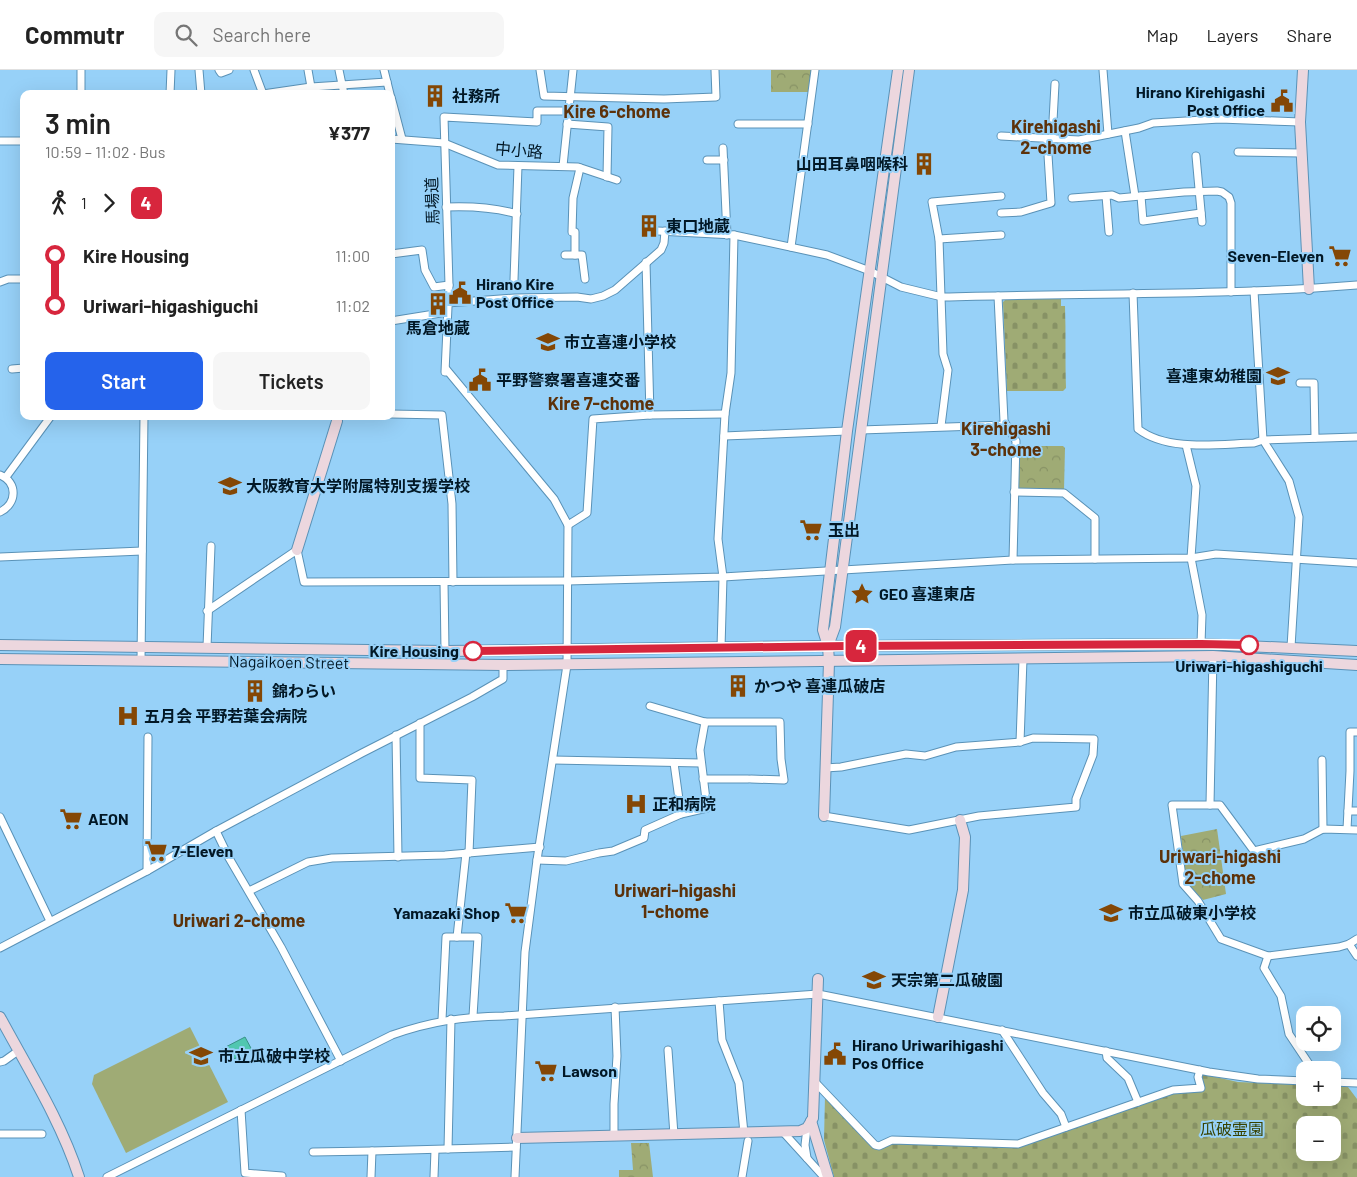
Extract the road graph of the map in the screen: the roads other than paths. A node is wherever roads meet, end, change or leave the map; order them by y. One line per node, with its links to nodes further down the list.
1 (81, 70): 24 (street)
2 (171, 70): 25 (street)
3 (199, 70): 26 (street)
4 (220, 70): 5 (street)
5 (229, 70)
6 (248, 70): 19 (street)
7 (254, 70): 19 (street)
8 (308, 70): 23 (street)
9 (339, 70): 22 (street)
10 (384, 70): 20 (street)
11 (540, 70): 31 (street)
12 (573, 70): 31 (street)
13 (715, 70): 31 (street)
14 (815, 70): 37 (street)
15 (898, 70): 77 (main road)
16 (909, 70): 78 (main road)
17 (1103, 70): 39 (street)
18 (1303, 70): 34 (main road)
19 (257, 80): 27 (street)
20 (387, 82): 22 (street); 30 (street)
21 (1055, 84): 43 (street)
22 (343, 85): 23 (street); 29 (street)
23 (311, 87): 28 (street)
24 (81, 90)
25 (170, 90)
26 (201, 90)
27 (261, 90)
28 (290, 90)
29 (344, 90)
30 (389, 90)
31 (569, 98): 33 (street)
32 (395, 112): 42 (street)
33 (568, 112): 35 (street); 46 (street, 馬場道)
34 (1300, 122): 38 (street); 49 (main road)
35 (567, 124): 54 (street); 56 (street)
36 (738, 124): 37 (street)
37 (808, 124): 72 (street)
38 (1125, 131): 39 (street); 61 (street)
39 (1108, 134): 43 (street)
40 (1001, 136): 43 (street)
41 (395, 139): 42 (street, 中小路)
42 (402, 139): 46 (street, 中小路)
43 (1050, 139): 64 (street)
44 (0, 141): 45 (street)
45 (20, 141)
46 (444, 143): 53 (street, 中小路); 63 (street, 馬場道)
47 (723, 148): 52 (street)
48 (1238, 152): 49 (street)
49 (1301, 152): 85 (main road)
50 (1196, 156): 58 (street)
51 (707, 160): 52 (street)
52 (724, 160): 69 (street)
53 (518, 166): 54 (street, 中小路); 66 (street)
54 (563, 166): 55 (street, 中小路)
55 (580, 168): 56 (street, 中小路); 75 (street)
56 (607, 177): 57 (street, 中小路)
57 (617, 180)
58 (1199, 191): 61 (street); 65 (street); 87 (street)
59 (1001, 196): 71 (street)
60 (1106, 196): 61 (street); 62 (street); 68 (street)
61 (1138, 196): 65 (street)
62 (1072, 198)
63 (446, 206): 66 (street); 83 (street, 馬場道)
64 (1001, 213)
65 (1202, 213): 67 (street)
66 (517, 214): 81 (street)
67 (1202, 222)
68 (1109, 232)
69 (730, 235): 72 (street); 76 (street); 98 (street)
70 (1001, 235): 71 (street)
71 (939, 239): 90 (street)
72 (791, 247): 77 (street)
73 (395, 253): 83 (street)
74 (566, 254): 75 (street)
75 (575, 255): 80 (street)
76 (646, 262): 91 (street); 99 (street)
77 (870, 271): 78 (street); 106 (main road)
78 (881, 277): 90 (street); 105 (main road)
79 (20, 279): 82 (street)
80 (585, 279)
81 (514, 280)
82 (0, 282)
83 (449, 285): 91 (street, 馬場道)
84 (1357, 285): 85 (street)
85 (1309, 289): 86 (street)
86 (1254, 291): 87 (street); 110 (street)
87 (1231, 292): 88 (street)
88 (1133, 293): 89 (street); 111 (street)
89 (998, 296): 90 (street); 103 (street)
90 (942, 297): 104 (street)
91 (447, 303): 92 (street, 馬場道)
92 (447, 312): 93 (street); 115 (street, 馬場道)
93 (395, 319)
94 (20, 368): 95 (street)
95 (12, 369)
96 (1300, 383): 109 (street)
97 (395, 414): 130 (street)
98 (725, 414): 99 (street); 107 (street)
99 (650, 415): 115 (street)
100 (48, 420): 112 (street)
101 (144, 420): 118 (street)
102 (340, 420): 117 (main road)
103 (1006, 425): 104 (street); 113 (street)
104 (941, 426): 105 (street)
105 (861, 430): 125 (main road)
106 (847, 431): 107 (street); 126 (main road)
107 (724, 436): 127 (street)
108 (1357, 437): 109 (street)
109 (1315, 438): 110 (street)
110 (1263, 440): 111 (street); 123 (street)
111 (1186, 445): 120 (street)
112 (3, 476): 114 (street)
113 (1014, 492): 121 (street); 122 (street)
114 (0, 512)
115 (568, 525): 128 (street)
116 (211, 546): 131 (street)
117 (297, 550): 129 (street); 131 (street)
118 (142, 551): 119 (street); 134 (street)
119 (0, 557)
120 (1191, 558): 121 (street); 123 (street); 132 (street)
121 (1095, 559): 122 (street)
122 (1013, 560): 125 (street)
123 (1295, 560): 124 (street); 137 (street)
124 (1357, 563)
125 (842, 571): 126 (street); 135 (main road)
126 (829, 572): 127 (street); 135 (main road)
127 (723, 577): 128 (street); 138 (street)
128 (567, 581): 130 (street); 139 (street)
129 (444, 582): 130 (street); 140 (street)
130 (453, 582)
131 (207, 611): 136 (street)
132 (1201, 644): 135 (main road, Nagaikoen Street); 137 (main road, Nagaikoen Street)
133 (0, 645): 134 (main road, Nagaikoen Street)
134 (142, 646): 136 (main road, Nagaikoen Street); 145 (street)
135 (828, 646): 138 (main road, Nagaikoen Street); 146 (main road)
136 (206, 647): 140 (main road, Nagaikoen Street)
137 (1291, 647): 141 (main road, Nagaikoen Street)
138 (721, 648): 139 (main road, Nagaikoen Street)
139 (567, 650): 140 (main road, Nagaikoen Street); 149 (street)
140 (446, 651)
141 (1357, 651)
142 (1213, 656): 144 (main road, Nagaikoen Street); 147 (main road, Nagaikoen Street); 164 (street)
143 (0, 659): 145 (main road, Nagaikoen Street)
144 (1023, 659): 146 (main road, Nagaikoen Street); 156 (street)
145 (142, 660): 148 (main road, Nagaikoen Street)
146 (829, 662): 149 (main road, Nagaikoen Street); 161 (main road)
147 (1357, 664)
148 (503, 665): 149 (main road, Nagaikoen Street); 152 (street)
149 (566, 665): 157 (street)
150 (650, 706): 151 (street)
151 (705, 722): 160 (street); 163 (street)
152 (420, 723): 154 (street); 176 (street)
153 (1357, 732): 162 (street)
154 (396, 736): 174 (street); 177 (street)
155 (148, 737): 179 (street)
156 (1020, 742): 161 (street); 170 (street)
157 (553, 760): 159 (street); 175 (street)
158 (1322, 760): 171 (street)
159 (674, 763): 160 (street); 167 (street)
160 (701, 763): 163 (street)
161 (825, 768): 168 (main road)
162 (1354, 771): 165 (street)
163 (703, 779): 167 (street)
164 (1210, 805): 171 (street); 186 (street)
165 (1348, 811): 166 (street); 172 (street)
166 (1357, 811)
167 (681, 814): 178 (street)
168 (824, 816): 170 (street)
169 (0, 817): 181 (street)
170 (960, 820): 195 (main road)
171 (1323, 829): 172 (street)
172 (1347, 829): 173 (street)
173 (1357, 830)
174 (216, 831): 179 (street); 180 (street)
175 (540, 847): 176 (street); 178 (street)
176 (468, 853): 177 (street); 182 (street)
177 (398, 857): 180 (street)
178 (537, 860): 192 (street)
179 (147, 871): 181 (street)
180 (249, 891): 202 (street)
181 (50, 921): 185 (street)
182 (457, 937): 193 (street); 197 (street)
183 (1357, 939): 184 (street)
184 (1349, 944): 186 (street); 187 (street)
185 (0, 948)
186 (1268, 956): 203 (street)
187 (1357, 956)
188 (818, 979): 189 (main road)
189 (818, 994): 190 (street); 195 (street); 207 (main road)
190 (720, 1000): 191 (street); 219 (street)
191 (615, 1007): 192 (street); 218 (street)
192 (521, 1014): 193 (street); 220 (street)
193 (473, 1016): 196 (street)
194 (0, 1017): 200 (main road)
195 (938, 1017): 198 (street)
196 (451, 1019): 197 (street); 221 (street)
197 (442, 1020): 202 (street)
198 (1002, 1030): 201 (street); 213 (street)
199 (668, 1050): 217 (street)
200 (18, 1051): 204 (street); 227 (main road)
201 (1106, 1051): 205 (street); 210 (street)
202 (341, 1061): 211 (street)
203 (1308, 1061)
204 (0, 1062)
205 (1200, 1070): 206 (street); 210 (street)
206 (1296, 1081)
207 (815, 1082): 212 (main road); 213 (street)
208 (1341, 1082): 209 (street)
209 (1357, 1083)
210 (1138, 1102): 213 (street)
211 (241, 1110): 226 (street); 228 (street)
212 (809, 1125): 214 (main road); 225 (street); 234 (main road)
213 (1066, 1127)
214 (783, 1132): 219 (main road); 225 (street)
215 (0, 1134): 216 (street)
216 (42, 1134)
217 (674, 1135): 218 (main road); 219 (main road)
218 (614, 1136): 220 (main road)
219 (746, 1137): 232 (street)
220 (517, 1142): 221 (street); 231 (street)
221 (448, 1149): 222 (street)
222 (435, 1150): 223 (street); 230 (street)
223 (372, 1151): 224 (street); 229 (street)
224 (313, 1152)
225 (807, 1158): 233 (street)
226 (282, 1176)
227 (79, 1177)
228 (107, 1177)
229 (371, 1177)
230 (434, 1177)
231 (515, 1177)
232 (742, 1177)
233 (824, 1177)
234 (828, 1177)

